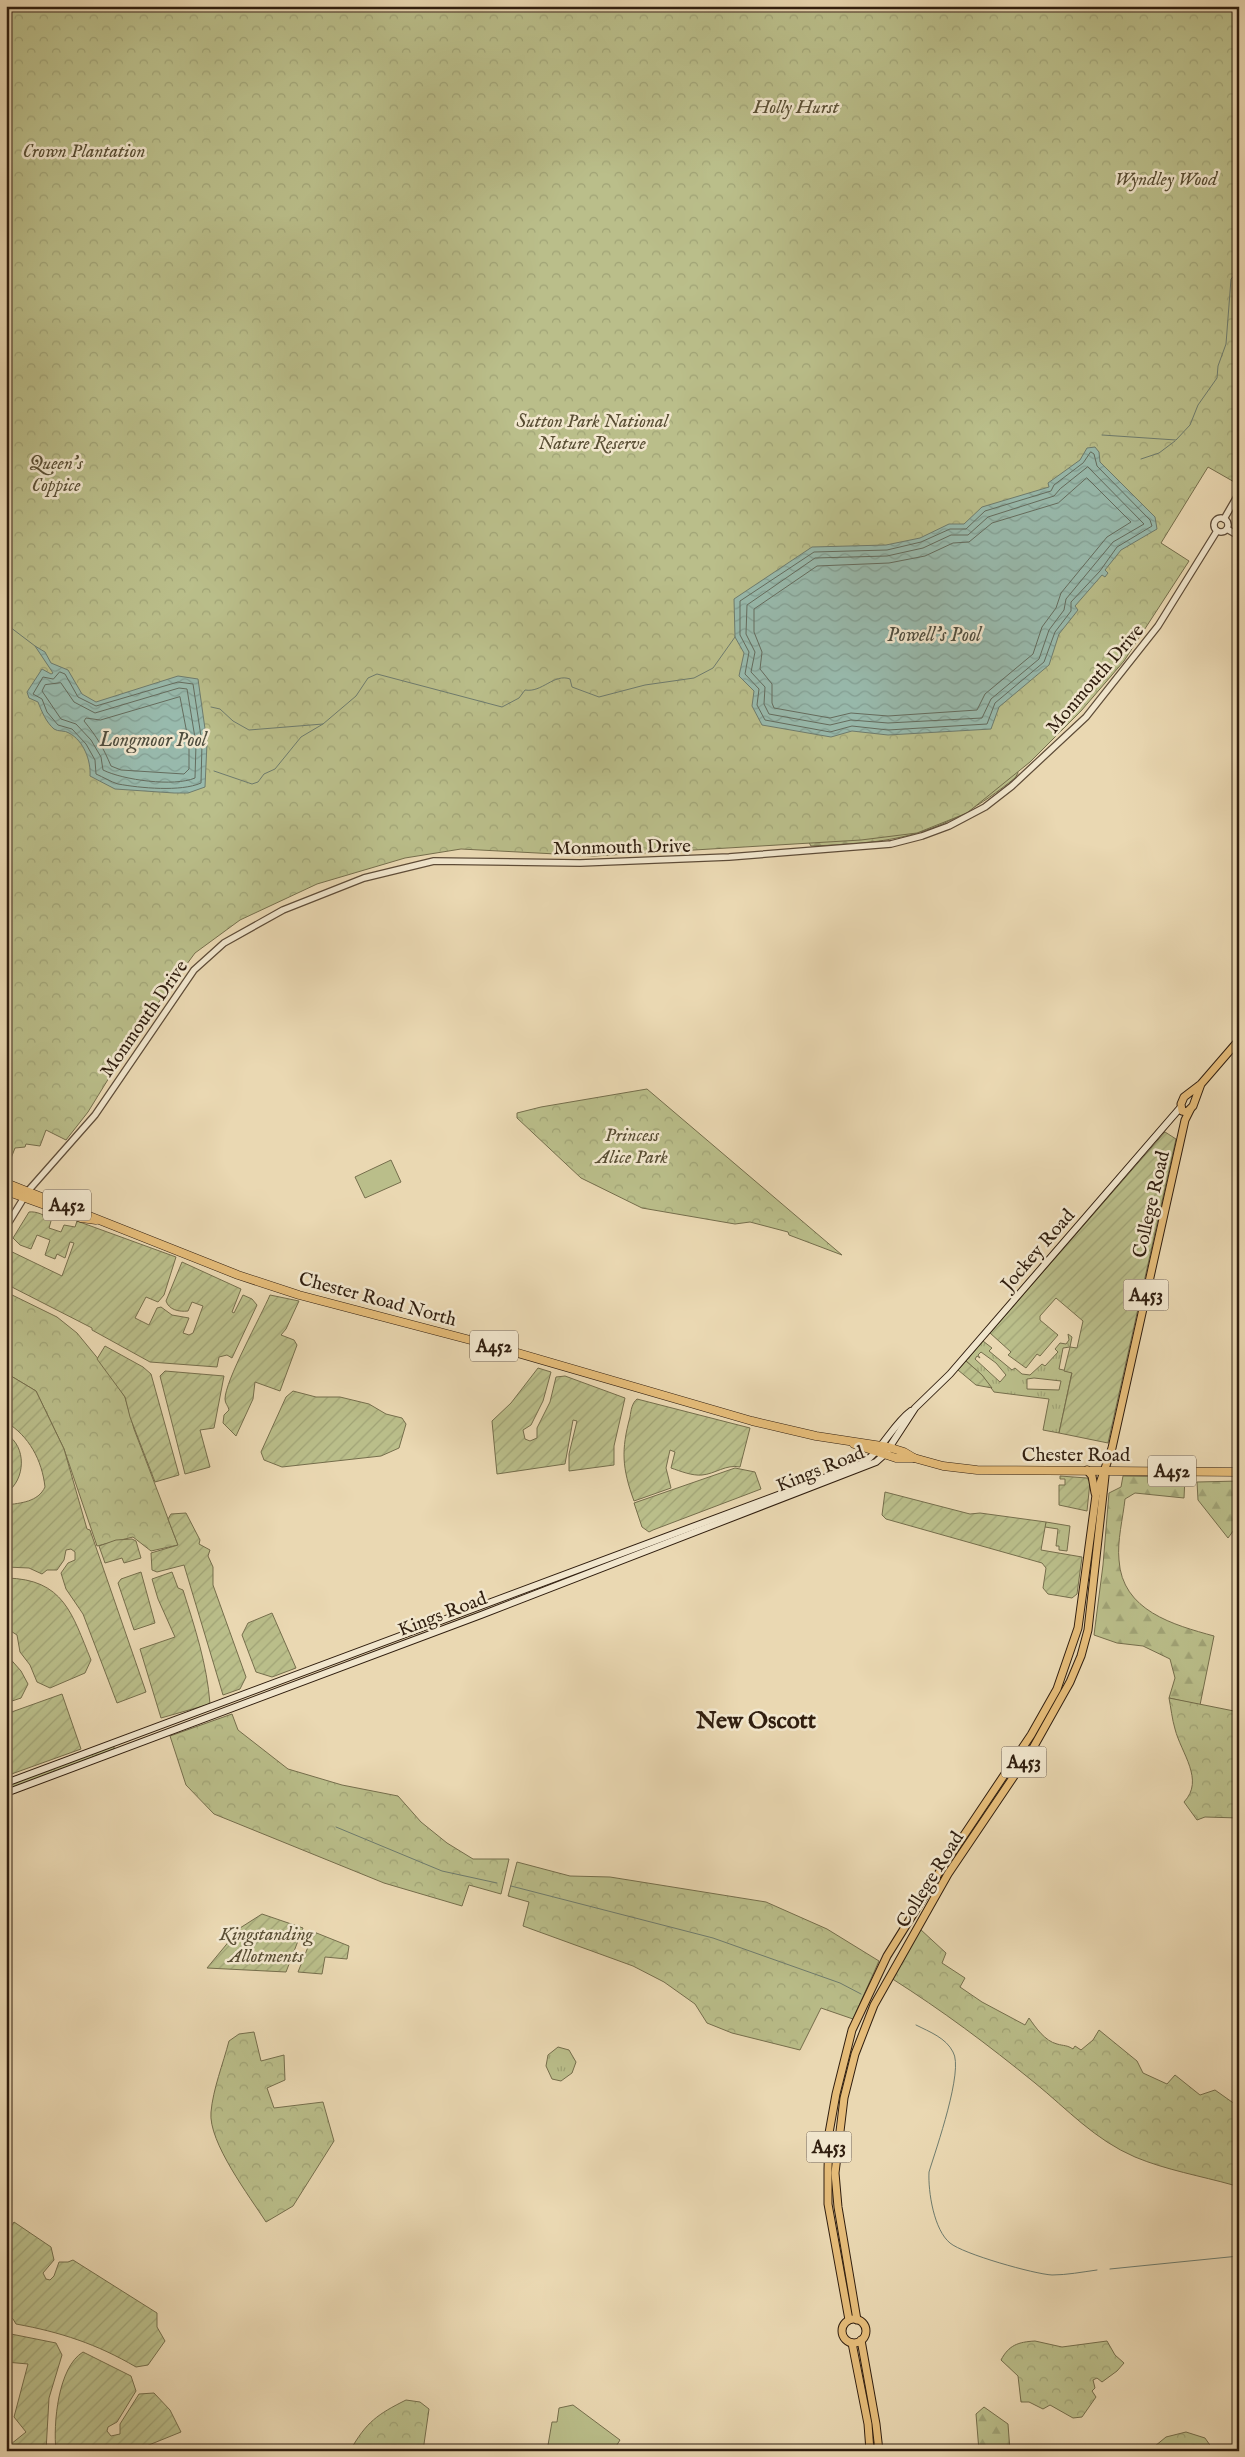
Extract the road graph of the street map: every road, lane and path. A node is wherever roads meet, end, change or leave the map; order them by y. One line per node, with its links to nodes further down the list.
1 (1239, 493): 2 (street)
2 (1224, 518): 3 (street); 4 (street)
3 (1227, 529): 4 (street); 5 (street)
4 (1217, 531): 13 (street, Monmouth Drive)
5 (1239, 536)
6 (1239, 1040): 7 (main road)
7 (1202, 1084): 8 (main road); 9 (main road)
8 (1189, 1094): 9 (main road); 10 (main road)
9 (1195, 1099): 10 (main road)
10 (1184, 1110): 15 (main road, Jockey Road); 19 (main road, College Road / A453)
11 (6, 1183): 13 (highway, Chester Road North / A452)
12 (6, 1191): 13 (highway, Chester Road North / A452)
13 (26, 1194): 14 (street, Monmouth Drive); 16 (highway, Chester Road North / A452)
14 (6, 1227)
15 (915, 1408): 16 (main road, Jockey Road); 17 (main road, Jockey Road)
16 (878, 1448): 17 (highway, A452); 24 (main road, Kings Road)
17 (887, 1450): 18 (highway, Chester Road / A452); 25 (main road, Kings Road)
18 (1087, 1470): 19 (highway, Chester Road / A452); 21 (main road, College Road)
19 (1105, 1470): 20 (highway, Chester Road / A452); 21 (main road, College Road / A453); 23 (main road, College Road / A453)
20 (1239, 1472)
21 (1096, 1495): 22 (main road, College Road / A453)
22 (1048, 1705): 23 (main road); 26 (main road, College Road / A453)
23 (1058, 1708): 27 (main road, College Road / A453)
24 (6, 1783)
25 (6, 1793)
26 (908, 1924): 27 (main road); 28 (main road, College Road / A453)
27 (916, 1929): 29 (main road, College Road / A453)
28 (836, 2094): 29 (main road); 30 (main road, College Road / A453)
29 (844, 2098): 30 (main road, College Road / A453)
30 (853, 2320): 31 (main road); 32 (main road)
31 (861, 2340): 32 (main road); 34 (main road)
32 (852, 2343): 33 (main road)
33 (870, 2451)
34 (879, 2451)

